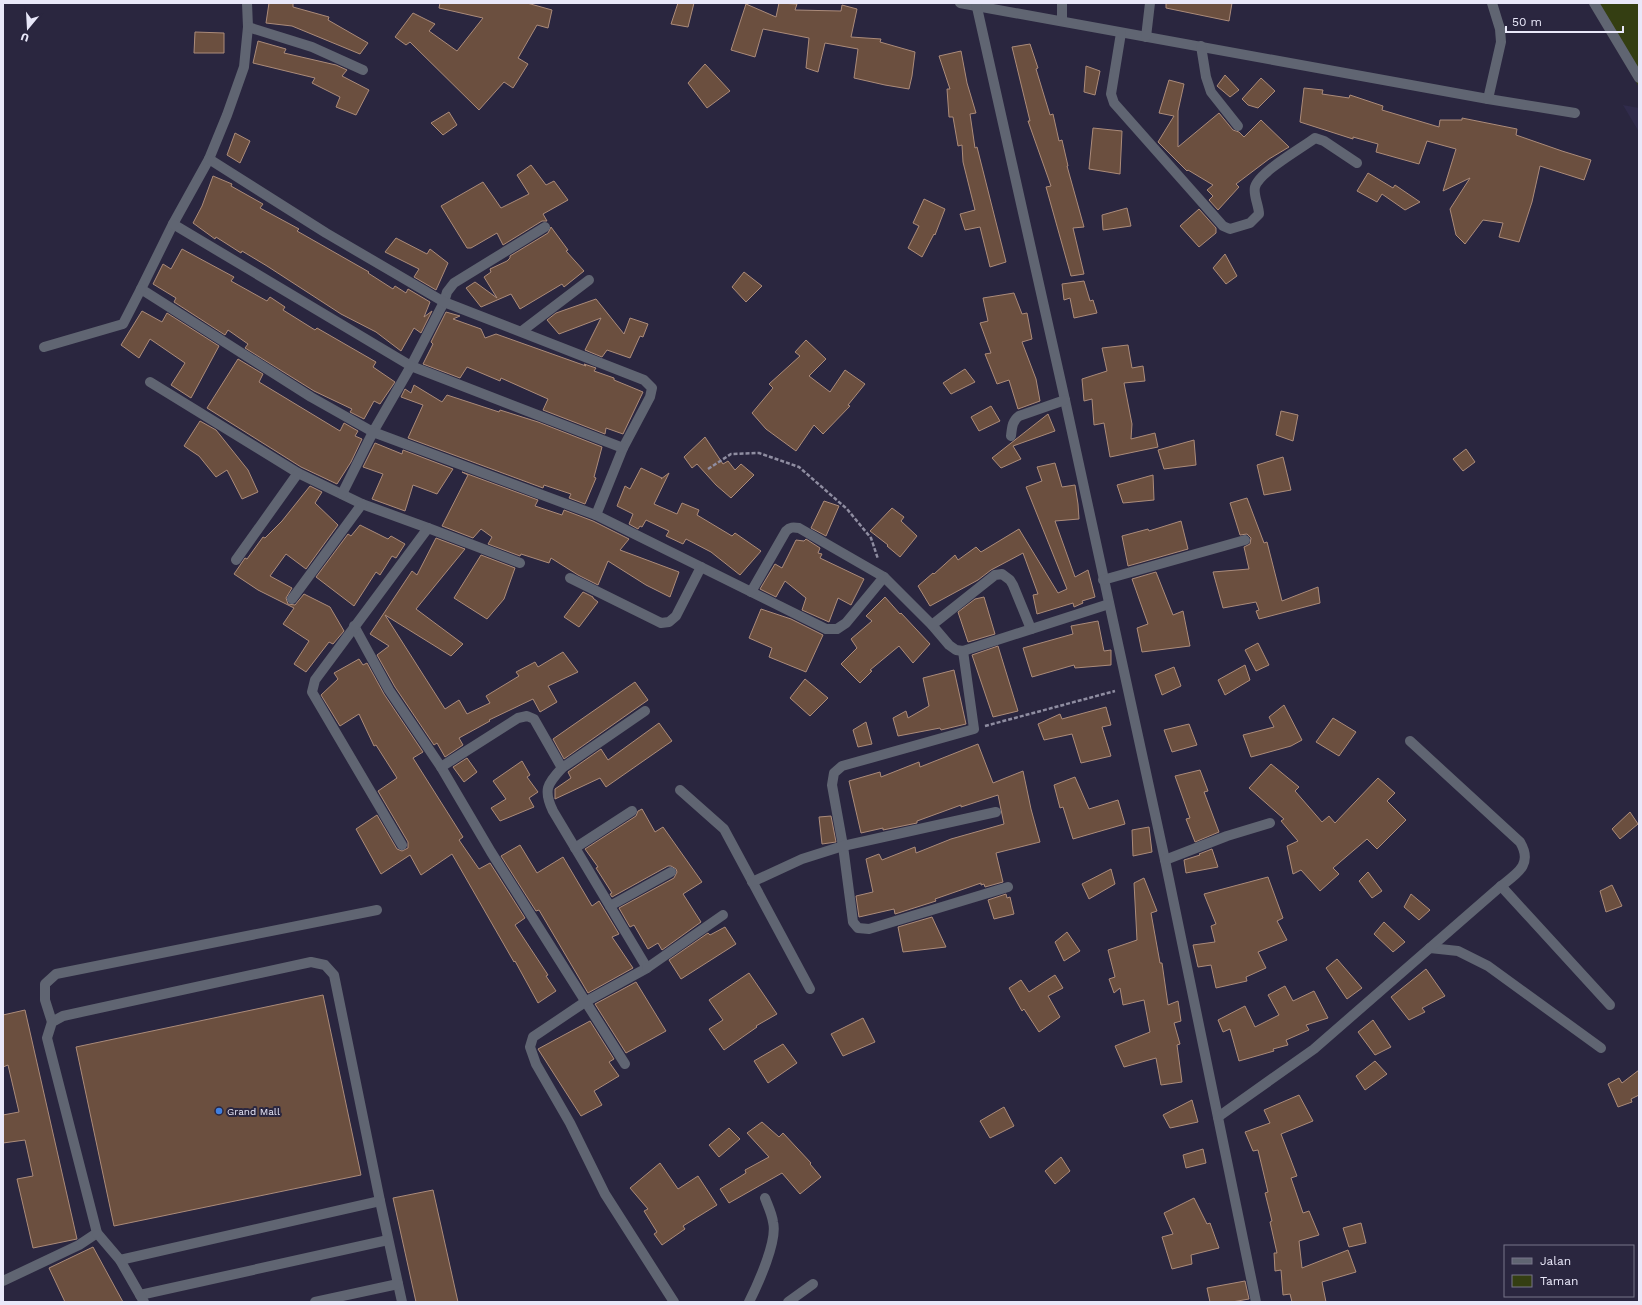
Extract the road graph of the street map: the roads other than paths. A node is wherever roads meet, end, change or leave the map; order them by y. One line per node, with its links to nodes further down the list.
1 (247, 3): 9 (street)
2 (960, 3): 7 (street)
3 (1062, 3): 8 (street)
4 (1150, 3): 11 (street)
5 (1492, 3): 15 (street)
6 (1594, 3): 14 (street)
7 (976, 4): 8 (street); 29 (street)
8 (1062, 21): 10 (street)
9 (248, 27): 13 (street); 18 (street)
10 (1121, 33): 11 (street); 19 (street)
11 (1146, 37): 12 (street)
12 (1201, 46): 15 (street); 17 (street)
13 (363, 70)
14 (1639, 78)
15 (1488, 99): 16 (street)
16 (1575, 113)
17 (1238, 126)
18 (208, 159): 20 (street); 24 (street)
19 (1357, 163)
20 (173, 224): 23 (street); 27 (street)
21 (545, 227): 24 (street)
22 (588, 280): 25 (street)
23 (141, 289): 26 (street); 30 (street)
24 (444, 302): 25 (street); 27 (street)
25 (522, 331): 32 (street)
26 (44, 347)
27 (411, 366): 30 (street); 32 (street)
28 (150, 382): 33 (street)
29 (1065, 400): 31 (street); 44 (street)
30 (373, 432): 34 (street); 36 (street)
31 (1011, 436)
32 (623, 448): 36 (street)
33 (298, 473): 34 (street); 39 (street)
34 (342, 494): 35 (street)
35 (362, 504): 37 (street); 46 (street)
36 (596, 515): 41 (street)
37 (428, 528): 40 (street); 49 (street)
38 (1245, 540): 44 (street)
39 (236, 560)
40 (520, 562)
41 (701, 567): 43 (street); 45 (street)
42 (884, 577): 45 (street); 45 (street); 48 (street)
43 (570, 578)
44 (1103, 580): 47 (street)
45 (751, 592)
46 (292, 599)
47 (1109, 604): 50 (street); 63 (street)
48 (932, 625): 50 (street); 51 (street)
49 (354, 626): 54 (street); 60 (street)
50 (1031, 629): 51 (street)
51 (963, 651): 61 (street)
52 (645, 711): 55 (street)
53 (1410, 741): 66 (street)
54 (441, 767): 55 (street); 74 (street)
55 (562, 768): 62 (street)
56 (680, 790): 65 (street)
57 (632, 811): 62 (street)
58 (996, 812): 61 (street)
59 (1270, 823): 63 (street)
60 (402, 845)
61 (843, 846): 65 (street); 67 (street)
62 (575, 848): 68 (street)
63 (1166, 860): 79 (street)
64 (671, 872): 68 (street)
65 (752, 882): 73 (street)
66 (1501, 886): 71 (street); 75 (street)
67 (1008, 887)
68 (610, 906): 72 (street)
69 (377, 910): 76 (street)
70 (723, 915): 72 (street)
71 (1430, 948): 77 (street); 79 (street)
72 (647, 968): 74 (street)
73 (810, 989)
74 (585, 1002): 78 (street); 91 (street)
75 (1610, 1005)
76 (52, 1022): 81 (street); 82 (street)
77 (1601, 1048)
78 (625, 1064)
79 (1218, 1117): 94 (street)
80 (765, 1198): 92 (street)
81 (380, 1201): 83 (street); 84 (street)
82 (98, 1233): 84 (street); 85 (street)
83 (388, 1240): 86 (street); 88 (street)
84 (120, 1260): 88 (street)
85 (3, 1282)
86 (398, 1284): 89 (street); 90 (street)
87 (813, 1284): 93 (street)
88 (142, 1298)
89 (315, 1302)
90 (402, 1302)
91 (674, 1302)
92 (749, 1302)
93 (788, 1302)
94 (1256, 1302)

